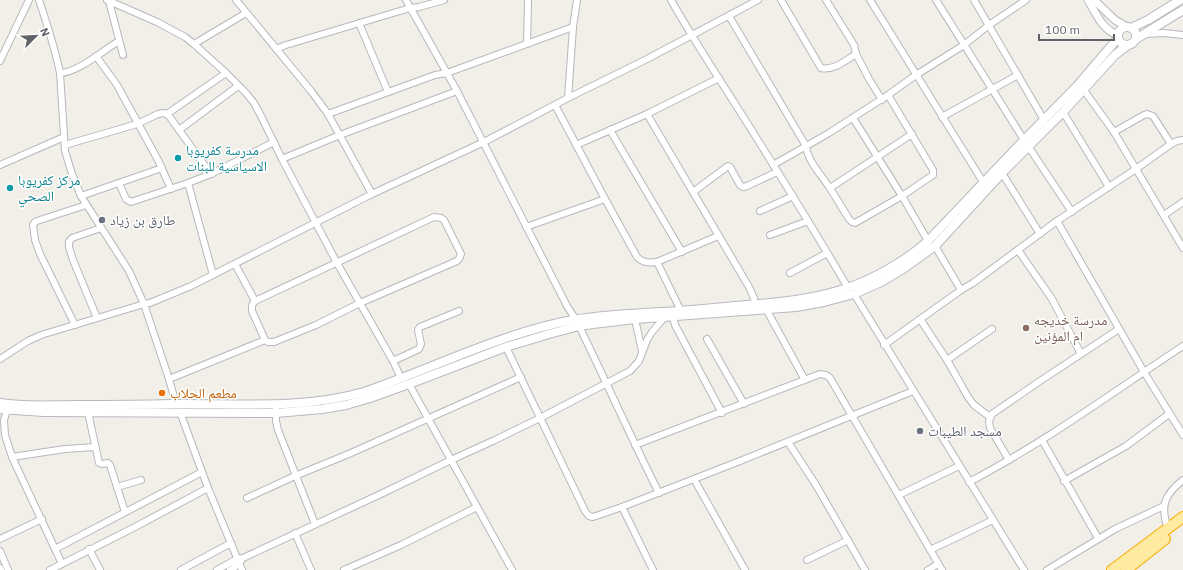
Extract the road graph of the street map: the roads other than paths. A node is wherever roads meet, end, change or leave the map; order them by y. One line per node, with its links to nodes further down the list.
1 (29, 0): 43 (street)
2 (39, 0): 45 (street)
3 (108, 0): 34 (street); 35 (street)
4 (236, 0): 22 (street)
5 (406, 0): 20 (street)
6 (444, 0): 20 (street)
7 (528, 0): 36 (street)
8 (577, 0): 27 (street)
9 (671, 0): 31 (street)
10 (758, 0): 23 (street)
11 (781, 0): 40 (street)
12 (826, 0): 40 (street)
13 (870, 0): 47 (street)
14 (936, 0): 37 (street)
15 (974, 0): 26 (street)
16 (1026, 0): 26 (street)
17 (1088, 0): 32 (street)
18 (1180, 0): 28 (main road)
19 (1097, 1): 28 (street)
20 (410, 8): 25 (street); 44 (street)
21 (1183, 10): 24 (main road); 29 (main road)
22 (246, 13): 35 (street); 39 (street)
23 (729, 16): 31 (street); 80 (street)
24 (1183, 17)
25 (359, 24): 39 (street); 54 (street)
26 (989, 26): 37 (street); 48 (street)
27 (573, 27): 36 (street); 56 (street)
28 (1129, 28): 32 (main road); 33 (main road)
29 (1145, 34): 30 (street); 33 (main road)
30 (1183, 35)
31 (691, 36): 49 (street); 56 (street)
32 (1118, 36): 38 (main road); 65 (main road)
33 (1136, 39): 38 (main road)
34 (119, 41): 41 (street); 42 (street)
35 (194, 44): 46 (street)
36 (527, 44): 44 (street)
37 (964, 45): 47 (street); 51 (street)
38 (1128, 45): 52 (main road)
39 (276, 49): 61 (street)
40 (856, 54): 57 (street)
41 (123, 55)
42 (96, 56): 45 (street); 66 (street)
43 (0, 60)
44 (447, 72): 53 (street); 54 (street)
45 (60, 73): 72 (street)
46 (226, 73): 50 (street); 60 (street)
47 (916, 75): 55 (street); 63 (street)
48 (1018, 75): 51 (street); 65 (street)
49 (718, 78): 62 (street); 84 (street)
50 (238, 86): 67 (street); 74 (street)
51 (992, 89): 63 (street); 76 (street)
52 (1083, 89): 59 (main road); 69 (street)
53 (457, 91): 71 (street); 75 (street)
54 (388, 92): 61 (street)
55 (888, 95): 57 (street); 70 (street)
56 (568, 98): 58 (street)
57 (882, 100): 64 (street)
58 (555, 105): 75 (street); 79 (street)
59 (1062, 112): 76 (main road); 93 (street)
60 (167, 114): 66 (street); 67 (street)
61 (328, 114): 71 (street)
62 (647, 114): 68 (street); 96 (street)
63 (942, 117): 90 (street)
64 (853, 118): 80 (street); 81 (street)
65 (1044, 120): 76 (main road)
66 (137, 124): 77 (street); 85 (street)
67 (179, 130): 89 (street)
68 (610, 130): 79 (street); 118 (street)
69 (1114, 132): 78 (street); 86 (street)
70 (912, 134): 81 (street); 100 (street)
71 (340, 135): 82 (street); 97 (street)
72 (64, 137): 77 (street); 83 (street)
73 (1183, 140): 78 (street)
74 (274, 142): 82 (street); 89 (street)
75 (484, 142): 97 (street); 110 (street)
76 (1026, 143): 88 (main road); 90 (main road); 105 (street)
77 (65, 144): 98 (street)
78 (1171, 144): 86 (street)
79 (576, 145): 101 (street)
80 (806, 146): 84 (street); 94 (street)
81 (877, 157): 94 (street); 100 (street)
82 (282, 159): 108 (street)
83 (0, 165)
84 (773, 165): 87 (street)
85 (162, 168): 91 (street); 95 (street)
86 (1136, 169): 93 (street); 106 (street)
87 (777, 172): 96 (street); 99 (street)
88 (1002, 173): 112 (street); 115 (main road)
89 (211, 174): 92 (street)
90 (983, 182): 115 (main road)
91 (119, 183): 95 (street); 98 (street)
92 (188, 183): 95 (street); 124 (street)
93 (1109, 187): 105 (street)
94 (830, 188): 100 (street)
95 (171, 189)
96 (693, 192): 114 (street)
97 (372, 194): 108 (street)
98 (81, 196): 103 (street)
99 (793, 196): 104 (street); 107 (street)
100 (902, 196): 115 (street)
101 (605, 199): 110 (street); 120 (street)
102 (1183, 202): 106 (street)
103 (86, 205): 111 (street); 142 (street)
104 (760, 211)
105 (1072, 212): 109 (street)
106 (1164, 215): 116 (street)
107 (808, 221): 113 (street); 119 (street)
108 (316, 222): 121 (street); 122 (street)
109 (1057, 222): 112 (street); 144 (street)
110 (526, 227): 132 (street)
111 (101, 228): 130 (street); 137 (street)
112 (1040, 234): 117 (street)
113 (770, 235)
114 (718, 236): 118 (street); 131 (street)
115 (932, 244): 125 (main road); 126 (street); 127 (main road)
116 (1183, 248)
117 (1018, 250): 126 (street); 152 (street)
118 (682, 252): 120 (street)
119 (827, 253): 123 (street); 125 (street)
120 (657, 262): 135 (street)
121 (337, 263): 128 (street); 129 (street); 129 (street)
122 (235, 264): 124 (street); 128 (street)
123 (790, 273)
124 (213, 276): 130 (street)
125 (848, 288): 131 (main road)
126 (961, 290): 139 (street)
127 (854, 294): 133 (main road); 148 (street)
128 (255, 301): 147 (street)
129 (360, 303): 147 (street); 155 (street)
130 (144, 304): 137 (street); 159 (street)
131 (755, 304): 135 (main road)
132 (567, 306): 140 (street); 141 (street)
133 (766, 309): 136 (main road); 160 (street)
134 (459, 311): 155 (street)
135 (681, 311): 141 (main road)
136 (670, 317): 138 (main road); 151 (street); 171 (street)
137 (97, 318): 142 (street)
138 (635, 319): 141 (main road); 151 (street)
139 (920, 319): 148 (street); 154 (street)
140 (564, 322): 141 (main road); 145 (main road)
141 (578, 323): 145 (main road); 162 (street)
142 (75, 325): 153 (street)
143 (992, 329): 154 (street)
144 (1119, 330): 152 (street); 156 (street)
145 (528, 336): 150 (main road); 158 (main road)
146 (707, 339): 165 (street)
147 (265, 340): 159 (street)
148 (884, 345): 163 (street)
149 (1183, 346): 156 (street)
150 (506, 347): 157 (street); 161 (main road)
151 (642, 352): 162 (street)
152 (1081, 354): 174 (street)
153 (2, 356)
154 (947, 360): 174 (street)
155 (393, 361): 158 (street)
156 (1144, 372): 172 (street); 178 (street)
157 (521, 377): 175 (street); 176 (street)
158 (401, 378): 168 (main road)
159 (169, 379): 164 (street)
160 (805, 380): 165 (street); 173 (street)
161 (409, 384): 168 (main road); 175 (street)
162 (606, 384): 176 (street); 180 (street)
163 (913, 391): 173 (street); 185 (street)
164 (176, 404): 167 (main road); 168 (main road)
165 (744, 404): 171 (street)
166 (4, 407): 167 (main road); 169 (main road); 182 (street)
167 (129, 409): 169 (main road); 170 (main road)
168 (276, 409): 170 (main road); 187 (street)
169 (88, 412): 181 (street)
170 (180, 412): 186 (street)
171 (722, 413): 180 (street)
172 (1169, 414): 177 (street); 191 (street)
173 (852, 416): 179 (street); 196 (street)
174 (990, 417): 184 (street)
175 (429, 418): 183 (street); 187 (street)
176 (540, 418): 183 (street); 200 (street)
177 (1183, 435)
178 (1042, 440): 184 (street); 191 (street)
179 (788, 442): 188 (street); 211 (street)
180 (635, 446): 195 (street)
181 (95, 447): 182 (street); 193 (street)
182 (12, 457): 203 (street)
183 (451, 460): 199 (street); 205 (street)
184 (1009, 460): 192 (street)
185 (959, 466): 192 (street); 196 (street)
186 (202, 472): 194 (street); 201 (street)
187 (295, 476): 197 (street); 205 (street)
188 (694, 479): 195 (street); 232 (street)
189 (141, 480): 193 (street)
190 (1183, 480): 198 (street)
191 (1064, 481): 209 (street)
192 (969, 482): 204 (street)
193 (117, 487): 201 (street)
194 (208, 488): 212 (street); 214 (street)
195 (659, 492): 200 (street)
196 (899, 495): 215 (street)
197 (247, 498)
198 (1164, 506): 207 (street); 209 (street)
199 (477, 507): 229 (street); 230 (street)
200 (622, 507): 231 (street)
201 (125, 512): 213 (street)
202 (1183, 517): 207 (highway)
203 (42, 519): 210 (street); 213 (street)
204 (993, 520): 215 (street); 235 (street)
205 (315, 524): 208 (street)
206 (1183, 526): 238 (highway)
207 (1168, 529): 237 (highway)
208 (295, 534): 217 (street); 228 (street)
209 (1098, 538): 236 (street)
210 (0, 539)
211 (848, 540): 218 (street); 233 (street)
212 (230, 543): 217 (street); 224 (street)
213 (55, 548): 219 (street)
214 (90, 549): 219 (street); 223 (street)
215 (930, 550): 220 (street)
216 (0, 552): 221 (street)
217 (240, 560): 225 (street); 226 (street); 227 (street)
218 (807, 560)
219 (62, 564): 222 (street)
220 (940, 567): 234 (street)
221 (8, 570)
222 (50, 570)
223 (100, 570)
224 (182, 570)
225 (217, 570)
226 (230, 570)
227 (242, 570)
228 (311, 570)
229 (344, 570)
230 (512, 570)
231 (653, 570)
232 (745, 570)
233 (866, 570)
234 (928, 570)
235 (1024, 570)
236 (1047, 570)
237 (1112, 570)
238 (1126, 570)

